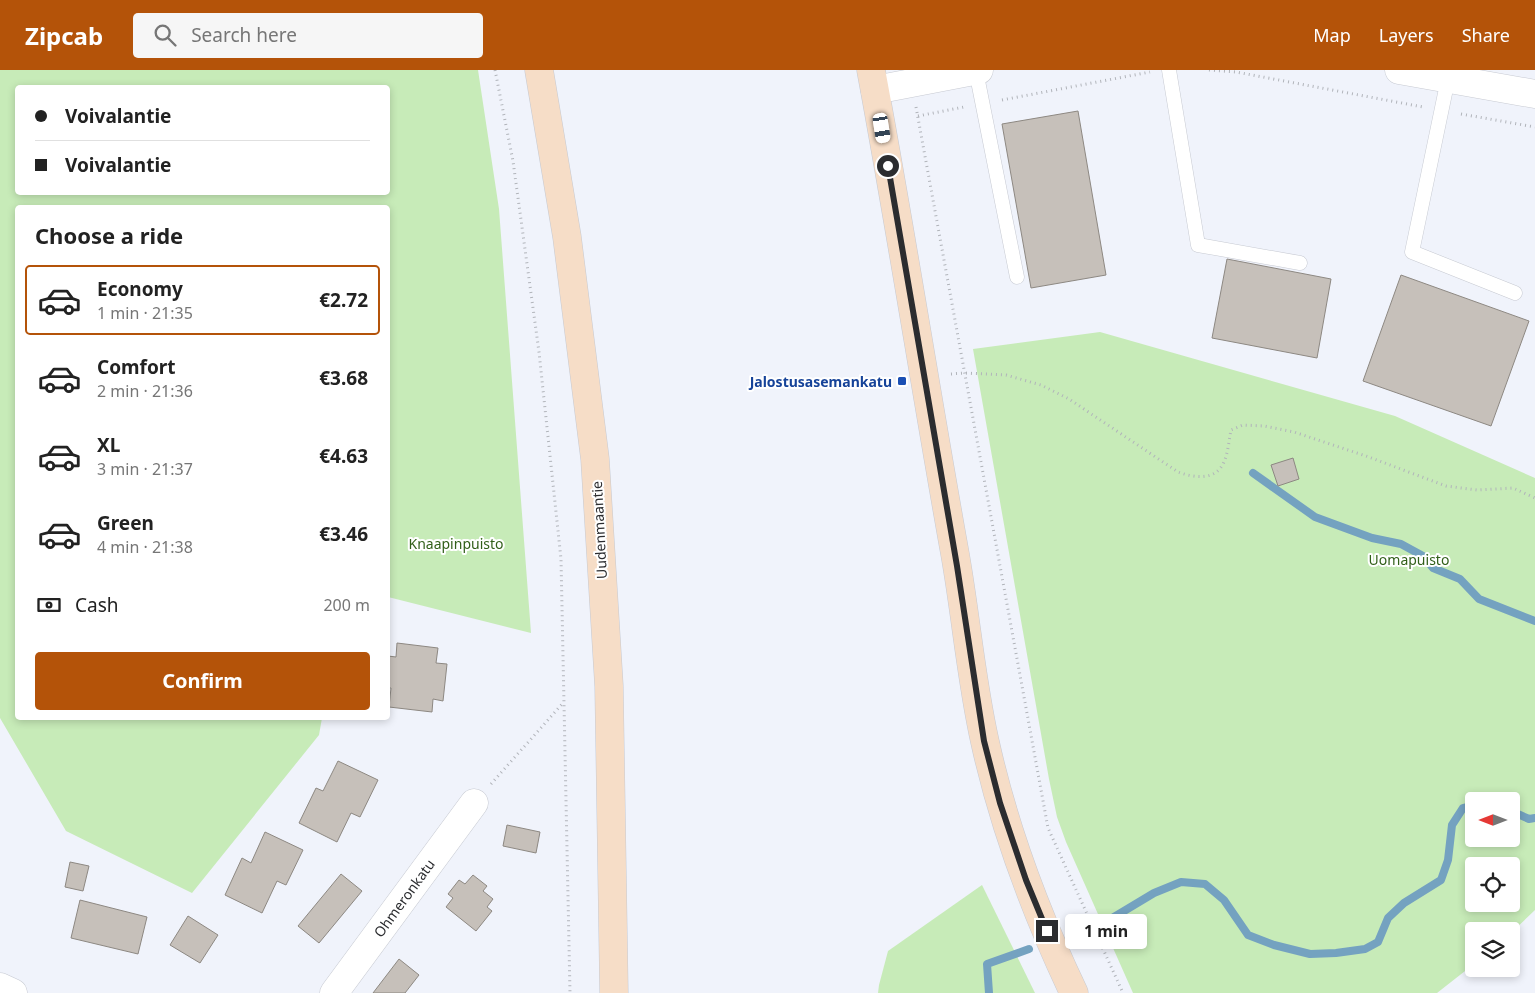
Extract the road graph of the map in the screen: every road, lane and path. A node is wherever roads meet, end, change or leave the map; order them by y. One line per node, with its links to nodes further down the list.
1 (495, 70): 23 (path)
2 (538, 70): 29 (street, Uudenmaantie)
3 (977, 70): 11 (street); 13 (lane)
4 (1159, 70): 13 (path)
5 (1169, 70): 17 (lane)
6 (1209, 70): 14 (path)
7 (1399, 70): 9 (street)
8 (1485, 78): 9 (street); 12 (street)
9 (1448, 79): 14 (lane)
10 (873, 80): 11 (street); 21 (street)
11 (911, 83): 15 (path)
12 (1535, 94)
13 (983, 104): 15 (path); 18 (lane)
14 (1441, 110): 16 (path); 19 (lane)
15 (918, 116): 20 (path)
16 (1535, 127)
17 (1300, 263)
18 (1017, 277)
19 (1515, 293)
20 (964, 373): 21 (path); 22 (path); 31 (path)
21 (923, 376): 30 (street)
22 (1535, 498)
23 (564, 702): 24 (path); 28 (path)
24 (474, 803): 27 (street, Ohmeronkatu)
25 (0, 987): 26 (street)
26 (12, 993)
27 (334, 993)
28 (570, 993)
29 (614, 993)
30 (1074, 993)
31 (1122, 993)

